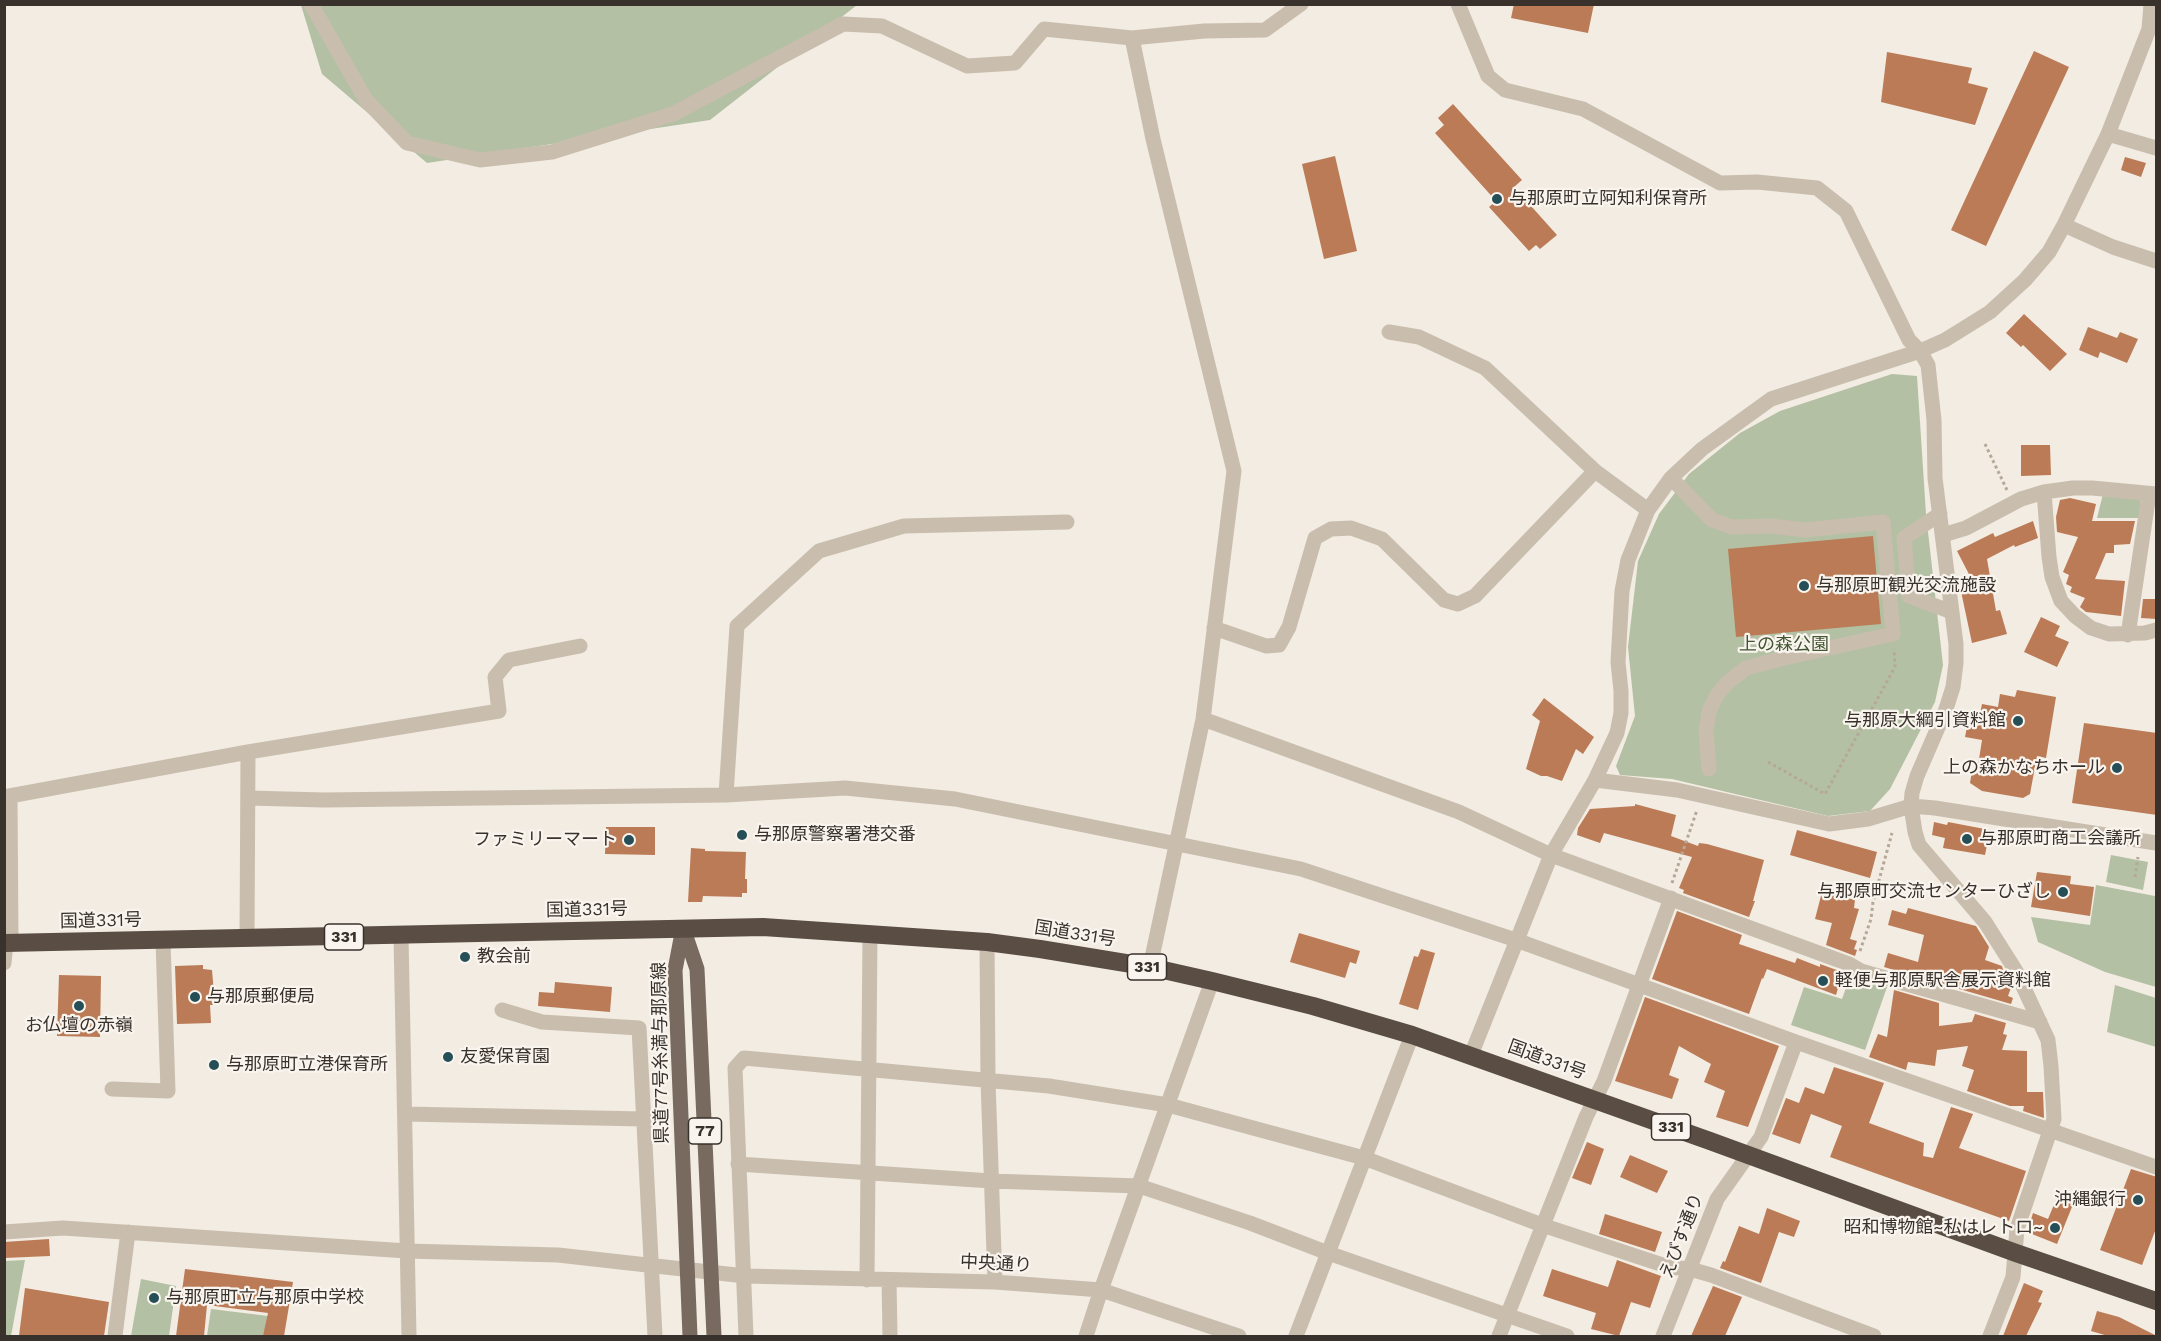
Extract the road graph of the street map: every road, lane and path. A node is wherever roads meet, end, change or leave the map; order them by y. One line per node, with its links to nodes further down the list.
1 (311, 4): 5 (street)
2 (1301, 4): 5 (street)
3 (1458, 4): 11 (street)
4 (2151, 4): 6 (street)
5 (1132, 38): 23 (street)
6 (2108, 134): 7 (street); 8 (street)
7 (2157, 148)
8 (2064, 225): 9 (street); 11 (street)
9 (2157, 261)
10 (1389, 332): 13 (street)
11 (1920, 351): 14 (street); 19 (street)
12 (1985, 444): 17 (path)
13 (1596, 471): 18 (street); 23 (street)
14 (1671, 478): 18 (street); 31 (street)
15 (2044, 492): 16 (street); 17 (street); 25 (street)
16 (2153, 494): 25 (street)
17 (2013, 503): 21 (street)
18 (1648, 510): 32 (street)
19 (1940, 514): 21 (street); 22 (street)
20 (1067, 522): 33 (street)
21 (1943, 535): 22 (street)
22 (1952, 612): 37 (street)
23 (1214, 628): 28 (street)
24 (2157, 630): 25 (street)
25 (2128, 635)
26 (580, 646): 29 (street)
27 (1894, 646): 30 (path)
28 (1203, 719): 41 (street); 42 (street)
29 (248, 752): 35 (street); 36 (street)
30 (1768, 762)
31 (1709, 769)
32 (1595, 780): 34 (street); 42 (street)
33 (726, 795): 36 (street); 41 (street)
34 (1702, 796): 37 (street); 44 (path)
35 (7, 797): 52 (street)
36 (248, 798): 48 (street)
37 (1911, 806): 39 (street); 59 (street)
38 (1892, 833): 55 (path)
39 (2141, 841): 40 (street); 43 (path)
40 (2157, 843)
41 (1176, 844): 49 (street); 54 (street)
42 (1551, 855): 44 (street); 49 (street)
43 (2135, 877)
44 (1669, 897): 55 (street); 57 (street)
45 (683, 928): 46 (highway, 国道331号 / 331); 47 (highway, 国道331号 / 331); 86 (main road, 県道77号糸満与那原線 / 77); 87 (main road, 県道77号糸満与那原線 / 77)
46 (870, 933): 51 (highway, 国道331号 / 331); 63 (street)
47 (401, 936): 48 (highway, 国道331号 / 331); 68 (street)
48 (247, 939): 50 (highway, 国道331号 / 331)
49 (1516, 940): 57 (street); 62 (street)
50 (163, 941): 52 (highway, 国道331号 / 331); 65 (street)
51 (987, 942): 54 (highway, 国道331号 / 331); 64 (street)
52 (7, 943): 53 (street)
53 (4, 963)
54 (1150, 967): 56 (highway, 国道331号 / 331)
55 (1855, 967): 59 (street)
56 (1212, 981): 60 (highway, 国道331号 / 331); 67 (street)
57 (1638, 986): 61 (street); 66 (street)
58 (502, 1010): 69 (street)
59 (2040, 1022): 70 (street)
60 (1412, 1035): 62 (highway, 国道331号 / 331); 72 (street)
61 (1796, 1042): 70 (street); 71 (street, えびす通り)
62 (1471, 1055): 66 (highway, 国道331号 / 331)
63 (869, 1070): 64 (street); 73 (street); 75 (street)
64 (988, 1081): 67 (street); 76 (street)
65 (112, 1089)
66 (1594, 1099): 71 (highway, 国道331号 / 331); 78 (street)
67 (1168, 1105): 72 (street); 77 (street)
68 (405, 1114): 69 (street); 81 (street)
69 (643, 1119): 84 (street)
70 (2050, 1131): 74 (street); 83 (street)
71 (1749, 1155): 83 (highway, 国道331号 / 331); 85 (street, えびす通り)
72 (1364, 1158): 78 (street); 82 (street)
73 (738, 1164): 75 (street); 88 (street)
74 (2157, 1167)
75 (867, 1173): 76 (street); 89 (street)
76 (991, 1181): 77 (street); 91 (street)
77 (1139, 1186): 82 (street); 92 (street)
78 (1542, 1225): 85 (street); 94 (street)
79 (4, 1232): 80 (street, 中央通り)
80 (128, 1232): 81 (street, 中央通り); 95 (street)
81 (407, 1251): 84 (street, 中央通り); 96 (street)
82 (1328, 1253): 94 (street); 104 (street)
83 (2016, 1253): 93 (highway, 国道331号 / 331); 109 (street)
84 (652, 1264): 86 (street, 中央通り); 97 (street)
85 (1690, 1269): 107 (street, えびす通り); 108 (street)
86 (688, 1270): 87 (street, 中央通り); 98 (main road, 県道77号糸満与那原線 / 77)
87 (712, 1274): 88 (street, 中央通り); 99 (main road, 県道77号糸満与那原線 / 77)
88 (745, 1276): 89 (street, 中央通り); 100 (street)
89 (867, 1280): 90 (street, 中央通り)
90 (889, 1280): 91 (street, 中央通り); 101 (street)
91 (995, 1282): 92 (street, 中央通り)
92 (1101, 1290): 102 (street); 103 (street, 中央通り)
93 (2157, 1301)
94 (1507, 1314): 105 (street); 106 (street)
95 (115, 1336)
96 (409, 1336)
97 (655, 1336)
98 (690, 1336)
99 (714, 1336)
100 (746, 1336)
101 (890, 1336)
102 (1086, 1336)
103 (1239, 1336)
104 (1296, 1336)
105 (1499, 1336)
106 (1567, 1336)
107 (1663, 1336)
108 (1874, 1336)
109 (1990, 1336)

